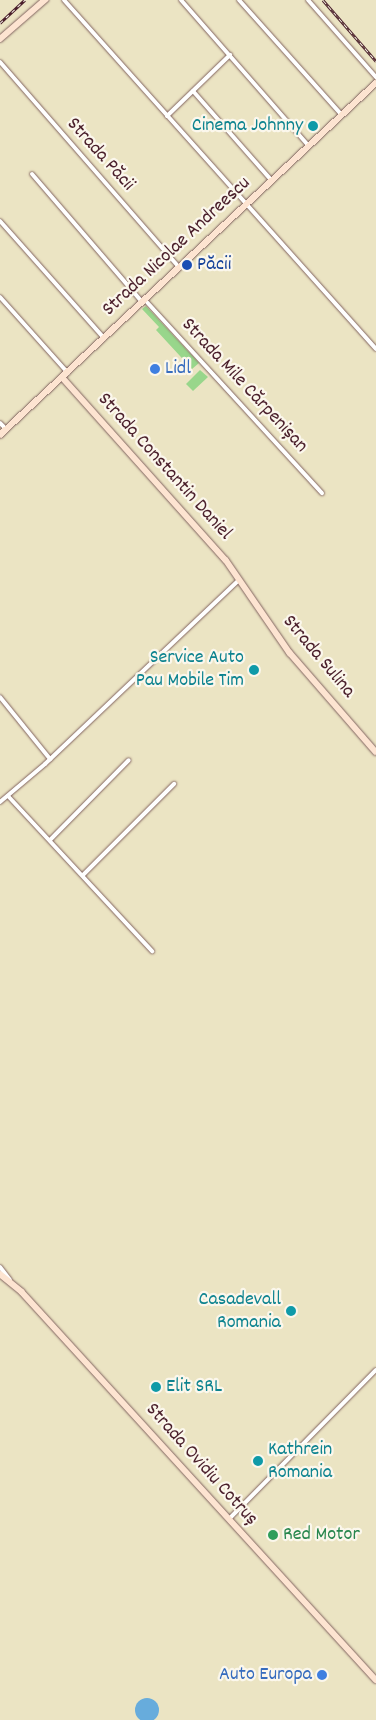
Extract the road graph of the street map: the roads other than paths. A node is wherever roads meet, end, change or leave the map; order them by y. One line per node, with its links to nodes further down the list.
1 (45, 0): 6 (main road)
2 (64, 0): 13 (street)
3 (181, 0): 7 (street)
4 (240, 0): 12 (street)
5 (308, 0): 9 (street)
6 (0, 39)
7 (230, 56): 11 (street); 14 (street)
8 (0, 62): 19 (street, Strada Păcii)
9 (376, 77)
10 (376, 83): 12 (main road, Strada Nicolae Andreescu)
11 (193, 91): 13 (street); 16 (street)
12 (342, 115): 14 (main road, Strada Nicolae Andreescu)
13 (167, 116): 17 (street)
14 (309, 146): 16 (main road, Strada Nicolae Andreescu)
15 (32, 174): 21 (street, Strada Mile Cărpenișan)
16 (272, 181): 17 (main road, Strada Nicolae Andreescu)
17 (246, 205): 19 (main road, Strada Nicolae Andreescu); 23 (street)
18 (0, 220): 22 (street)
19 (179, 268): 21 (main road, Strada Nicolae Andreescu)
20 (0, 297): 24 (street)
21 (143, 301): 22 (main road, Strada Nicolae Andreescu); 28 (street, Strada Mile Cărpenișan)
22 (104, 338): 24 (main road, Strada Nicolae Andreescu)
23 (376, 349)
24 (65, 375): 26 (main road, Strada Nicolae Andreescu); 29 (main road, Strada Constantin Daniel)
25 (0, 423): 26 (street)
26 (6, 430): 27 (main road, Strada Nicolae Andreescu)
27 (0, 435)
28 (322, 493)
29 (239, 580): 31 (main road, Strada Sulina); 32 (street)
30 (0, 697): 32 (street)
31 (376, 752)
32 (50, 759): 35 (street)
33 (128, 760): 37 (street)
34 (174, 784): 38 (street)
35 (8, 796): 36 (street); 37 (street)
36 (0, 802)
37 (50, 840): 38 (street)
38 (83, 875): 39 (street)
39 (152, 951)
40 (0, 1267): 42 (street)
41 (0, 1274): 42 (main road, Strada Ovidiu Cotruș)
42 (10, 1280): 44 (main road, Strada Ovidiu Cotruș)
43 (376, 1370): 44 (street)
44 (228, 1520): 45 (main road, Strada Ovidiu Cotruș)
45 (376, 1680)

